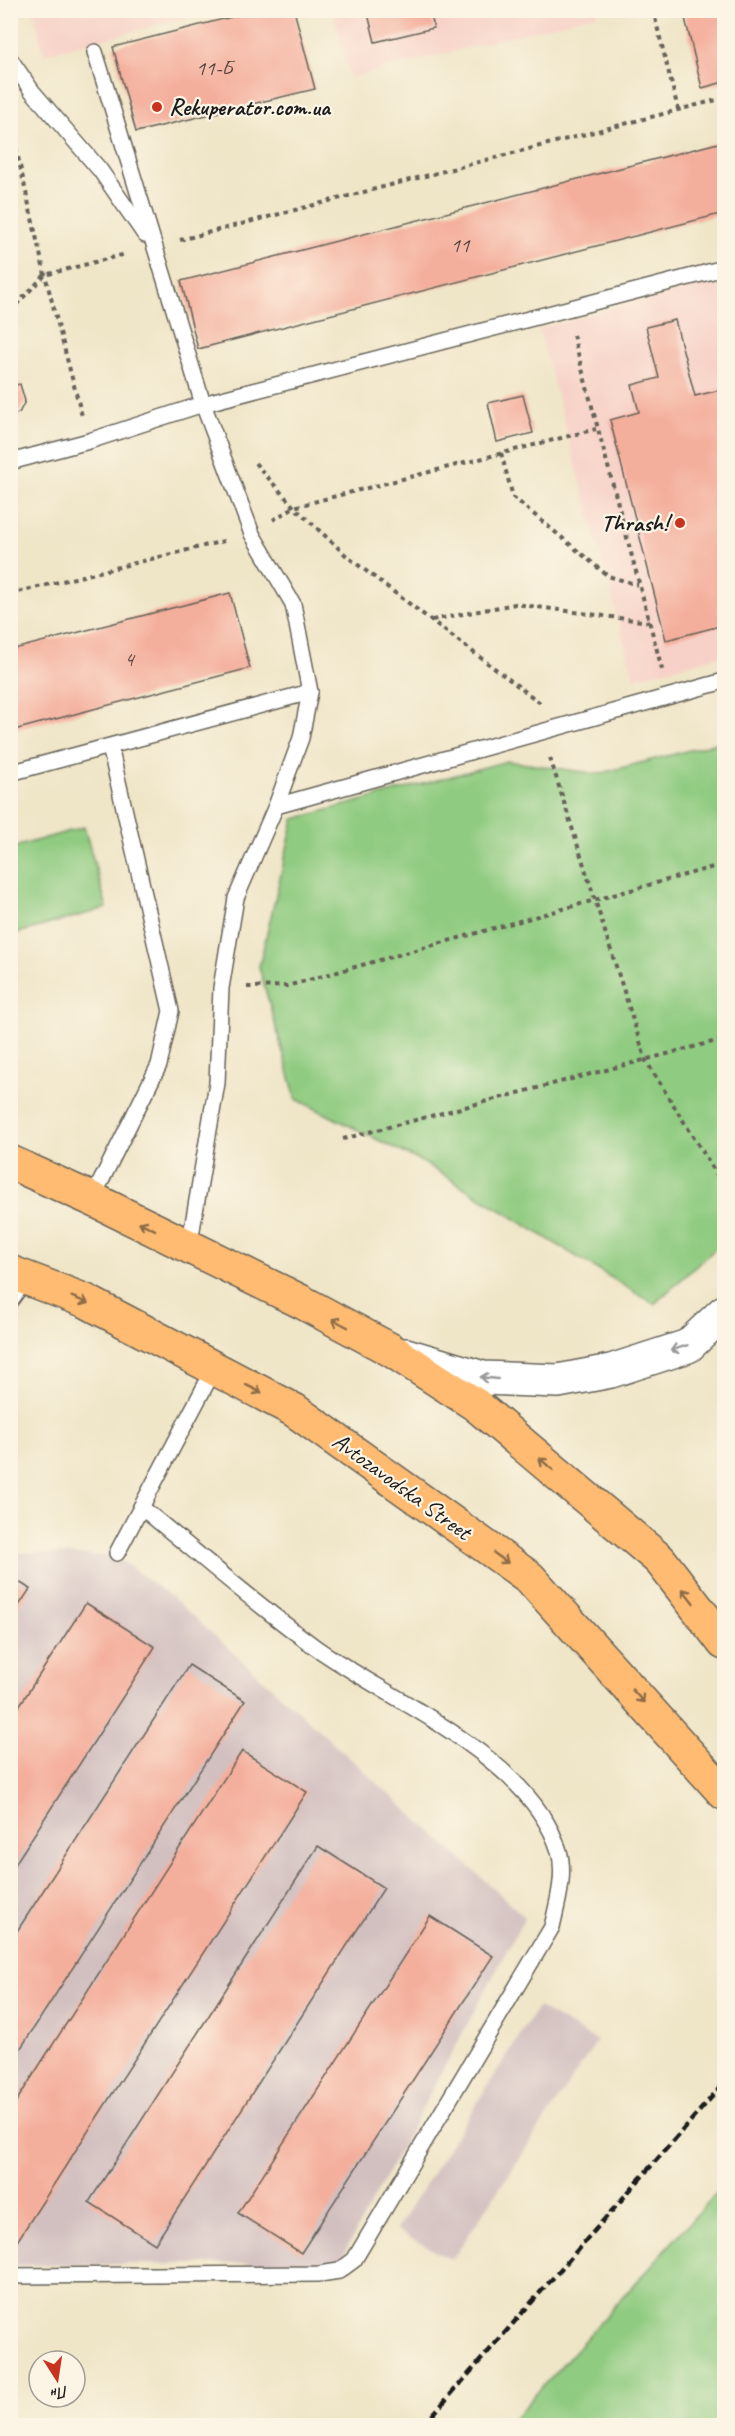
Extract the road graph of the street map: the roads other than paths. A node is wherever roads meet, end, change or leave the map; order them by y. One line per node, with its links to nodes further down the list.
1 (95, 52): 3 (lane)
2 (10, 59): 3 (lane)
3 (153, 247): 5 (lane)
4 (724, 268): 5 (lane)
5 (203, 404): 6 (lane); 8 (lane)
6 (10, 462)
7 (724, 681): 11 (lane)
8 (310, 692): 9 (lane); 11 (lane)
9 (110, 747): 10 (lane); 13 (lane)
10 (10, 773)
11 (276, 806): 14 (lane)
12 (10, 1162): 13 (main road)
13 (92, 1199): 14 (main road, one-way to 13)
14 (189, 1247): 17 (main road, one-way to 14)
15 (16, 1284): 18 (main road, Avtozavodska Street, one-way to 18)
16 (724, 1312): 17 (street, one-way to 17)
17 (391, 1350): 21 (main road, one-way to 17)
18 (214, 1369): 19 (lane); 22 (main road, Avtozavodska Street, one-way to 22)
19 (141, 1508): 20 (lane); 23 (lane)
20 (117, 1553)
21 (724, 1642)
22 (724, 1793)
23 (10, 2276)

